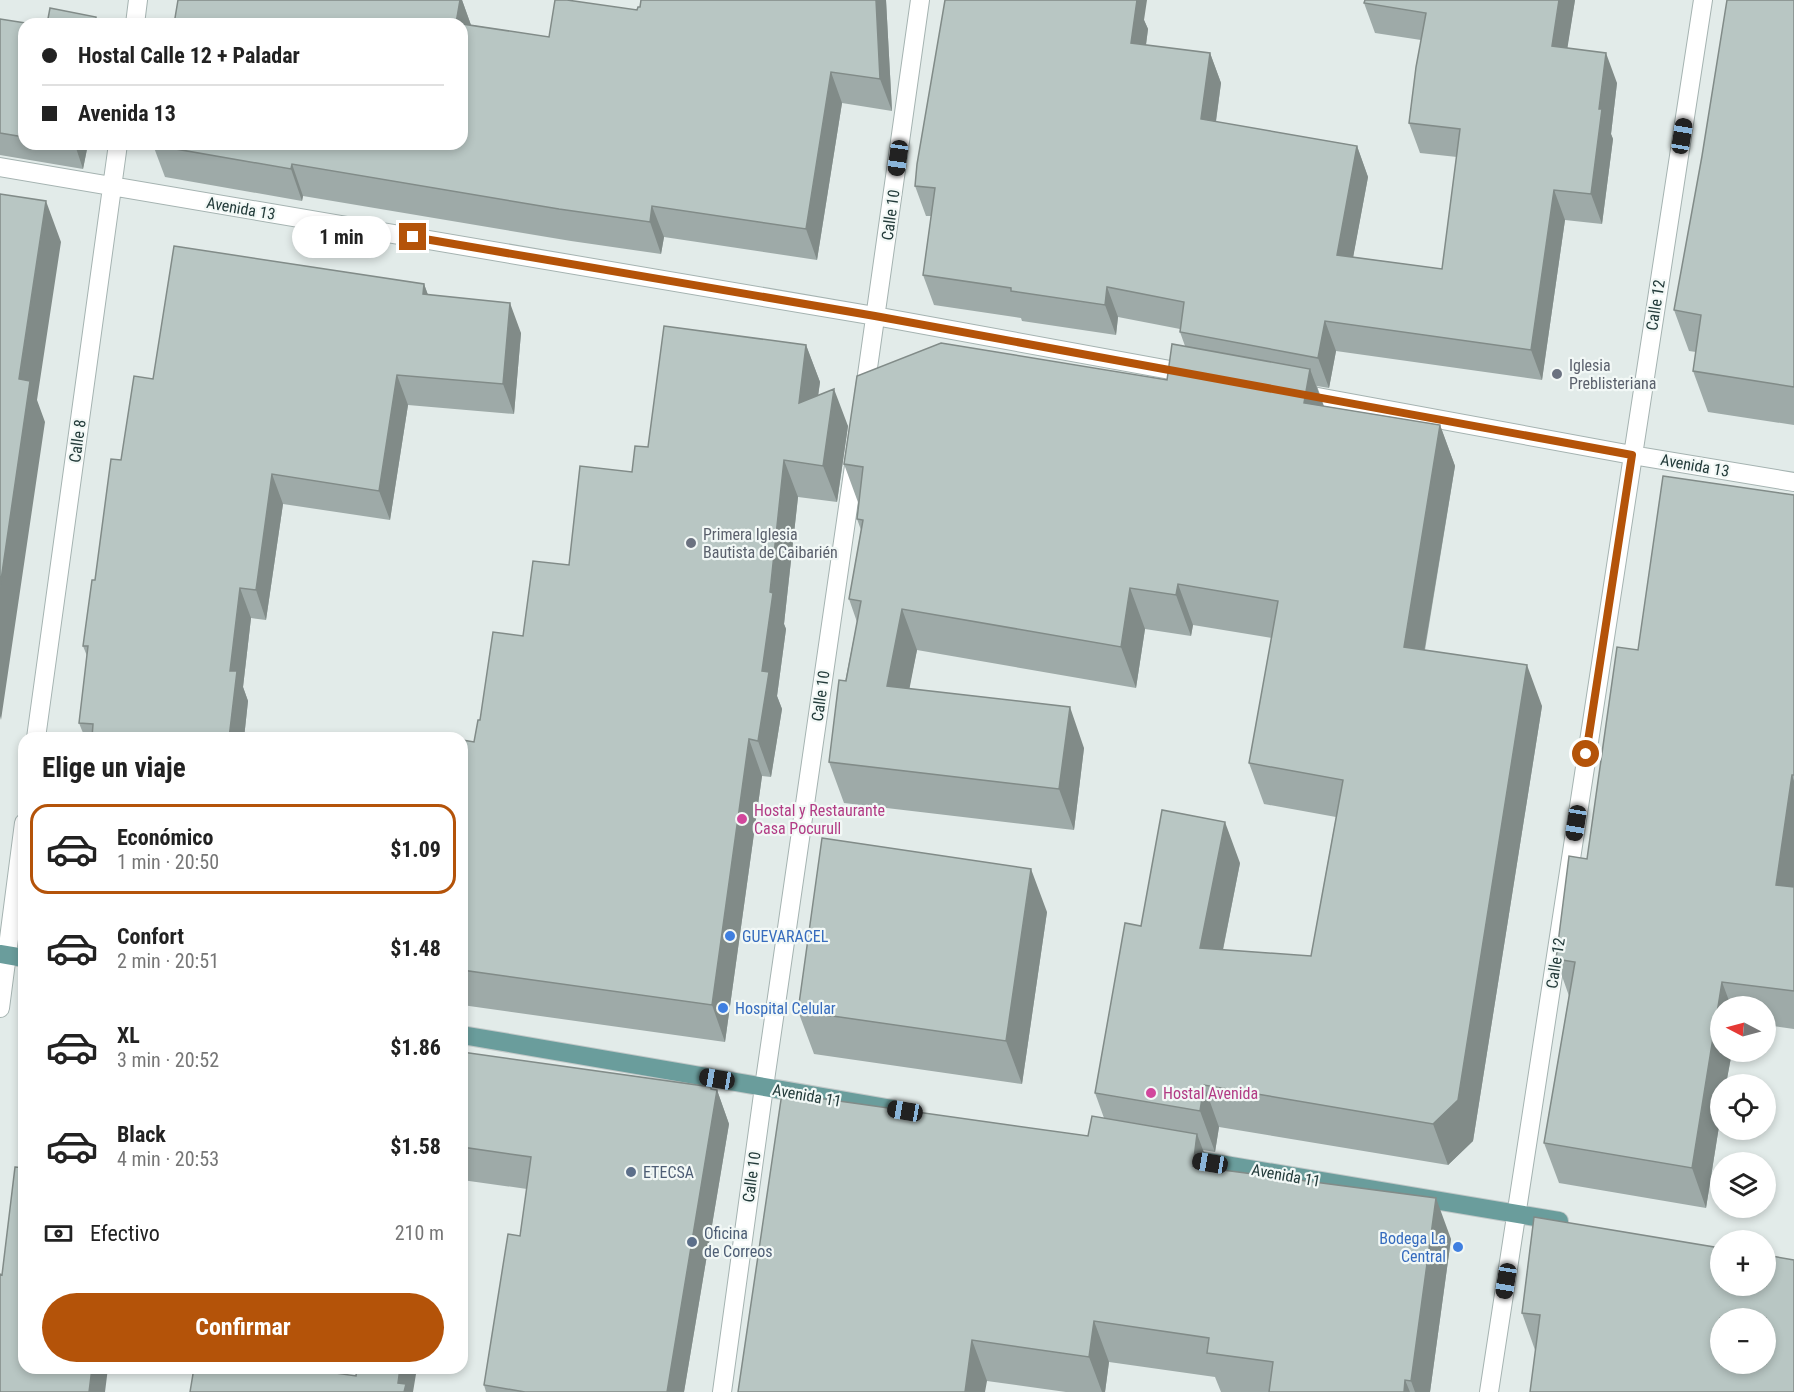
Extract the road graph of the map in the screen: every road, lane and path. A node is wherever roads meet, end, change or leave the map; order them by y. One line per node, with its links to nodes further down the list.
1 (138, 0): 4 (street)
2 (920, 0): 8 (street, Calle 10)
3 (1703, 0): 13 (street, Calle 12)
4 (136, 18)
5 (117, 150): 7 (street, Calle 8)
6 (0, 167): 7 (street, Avenida 13)
7 (112, 186): 8 (street, Avenida 13); 15 (street, Calle 8)
8 (875, 316): 9 (street, Avenida 13); 11 (street, Calle 10)
9 (1213, 378)
10 (1283, 391): 13 (street, Avenida 13)
11 (862, 411)
12 (856, 446): 20 (street, Calle 10)
13 (1632, 455): 14 (street, Avenida 13); 23 (street, Calle 12)
14 (1794, 482)
15 (37, 732)
16 (18, 880): 17 (street)
17 (10, 955): 18 (street)
18 (0, 1008)
19 (468, 1036): 20 (main road, Avenida 11)
20 (764, 1087): 21 (main road, Avenida 11); 25 (street, Calle 10)
21 (905, 1111)
22 (1164, 1155): 23 (main road, Avenida 11)
23 (1516, 1214): 24 (main road, Avenida 11); 26 (street, Calle 12)
24 (1573, 1224)
25 (722, 1392)
26 (1489, 1392)

